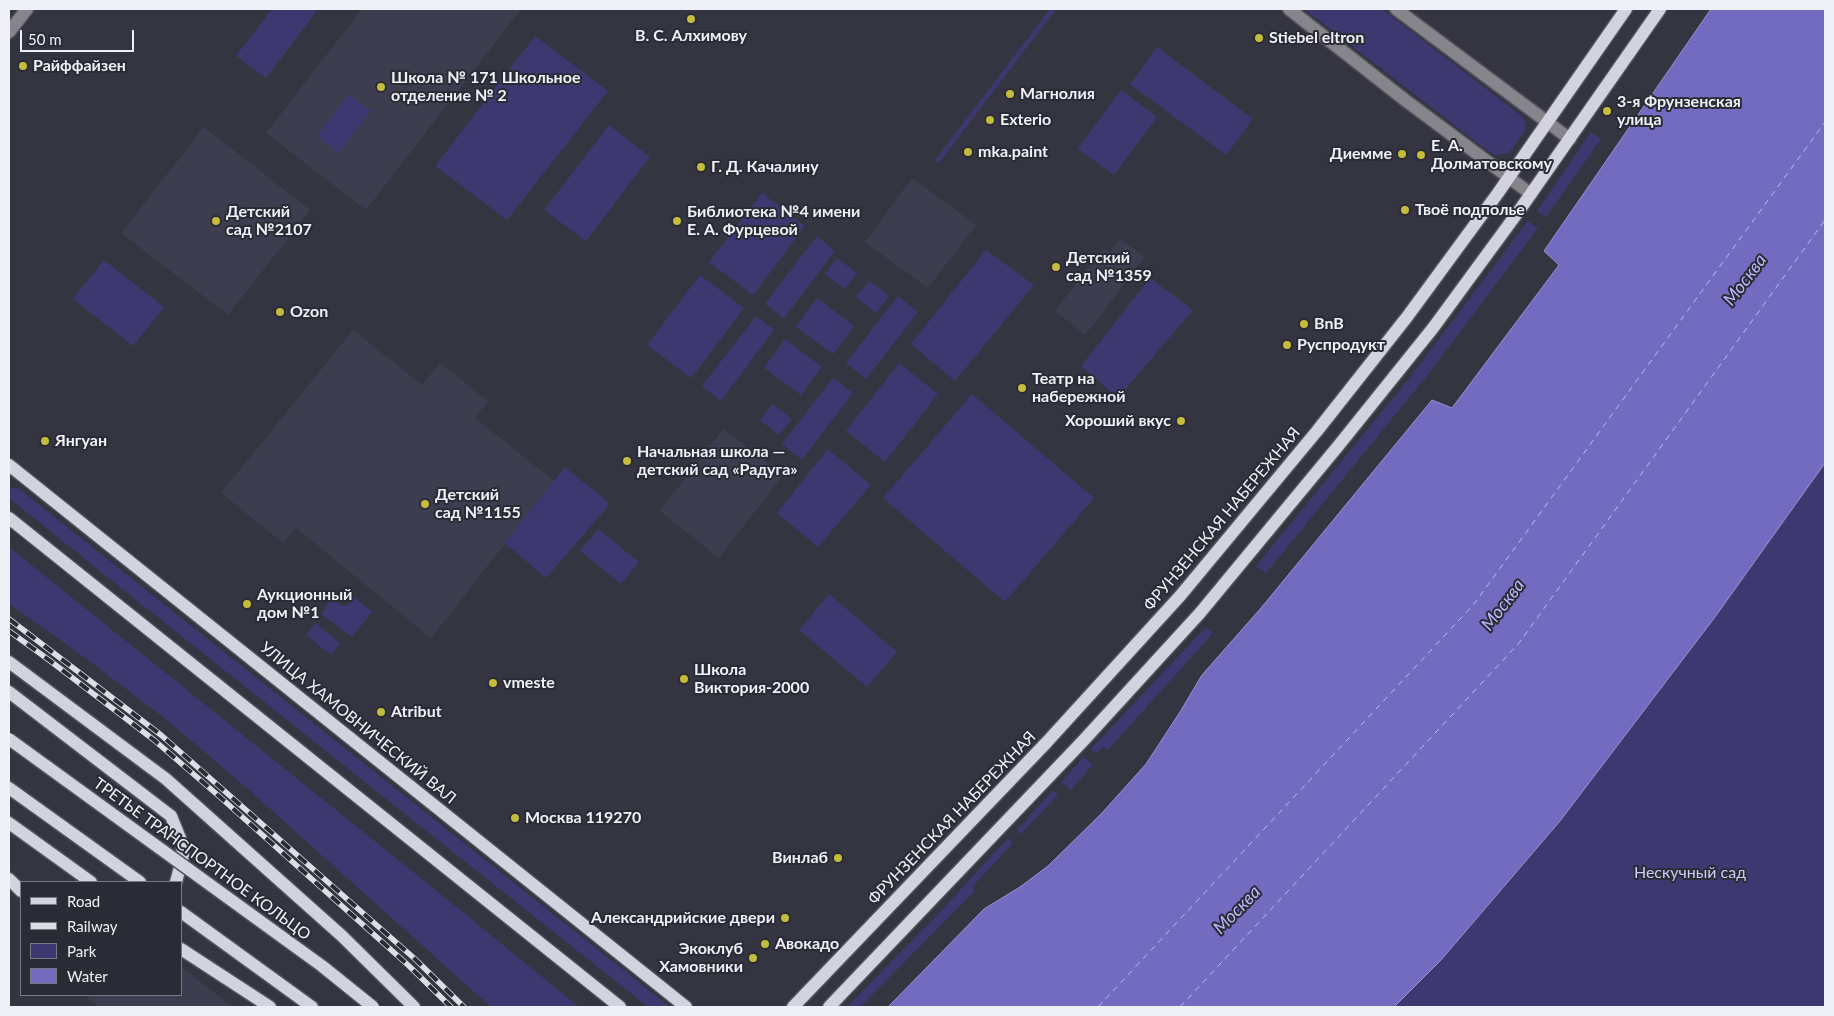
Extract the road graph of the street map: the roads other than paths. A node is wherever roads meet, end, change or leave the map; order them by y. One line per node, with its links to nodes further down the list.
1 (27, 9): 6 (street)
2 (1289, 9): 9 (street)
3 (1396, 9): 7 (street)
4 (1626, 9): 7 (main road, ФРУНЗЕНСКАЯ НАБЕРЕЖНАЯ)
5 (1660, 9): 8 (main road)
6 (9, 32)
7 (1548, 123): 8 (street); 9 (main road, ФРУНЗЕНСКАЯ НАБЕРЕЖНАЯ)
8 (1570, 139): 10 (main road)
9 (1508, 178): 10 (street); 31 (main road, ФРУНЗЕНСКАЯ НАБЕРЕЖНАЯ)
10 (1531, 194): 32 (main road)
11 (9, 465): 30 (main road, УЛИЦА ХАМОВНИЧЕСКИЙ ВАЛ)
12 (9, 518): 29 (main road)
13 (9, 662): 28 (main road)
14 (9, 692): 21 (main road)
15 (9, 739): 27 (main road, ТРЕТЬЕ ТРАНСПОРТНОЕ КОЛЬЦО, bridge)
16 (9, 788): 20 (main road)
17 (9, 823): 19 (main road)
18 (9, 879): 22 (main road)
19 (90, 881)
20 (139, 881)
21 (176, 881)
22 (20, 890)
23 (182, 913): 26 (main road)
24 (182, 950): 25 (main road)
25 (270, 1007)
26 (312, 1007)
27 (373, 1007)
28 (414, 1007)
29 (620, 1007)
30 (686, 1007)
31 (793, 1007)
32 (829, 1007)

